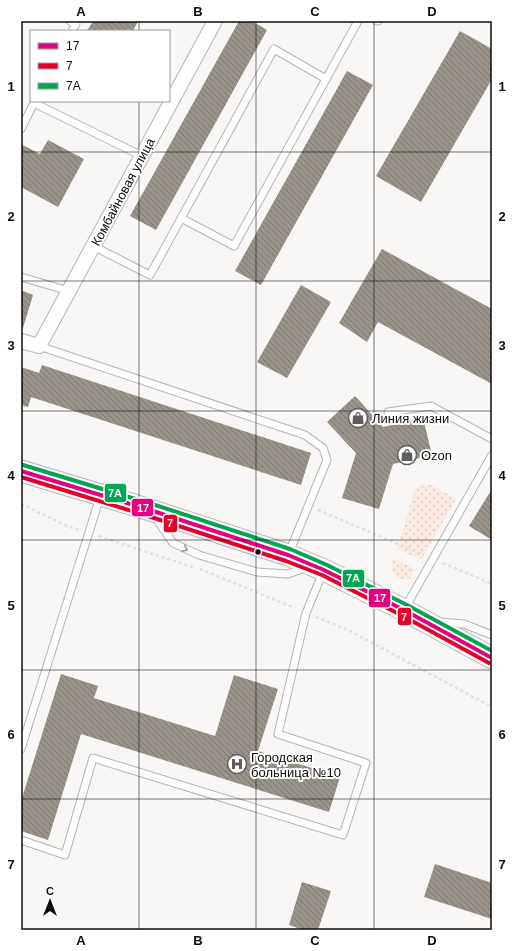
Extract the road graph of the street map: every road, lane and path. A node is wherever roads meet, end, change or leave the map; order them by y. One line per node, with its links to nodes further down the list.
1 (70, 21): 4 (lane)
2 (215, 21): 8 (street, Комбайновая улица)
3 (358, 21): 5 (lane)
4 (73, 30)
5 (326, 79): 9 (lane); 9 (lane)
6 (35, 102): 7 (lane); 8 (lane)
7 (21, 129)
8 (142, 156): 10 (street, Комбайновая улица)
9 (181, 218): 10 (lane)
10 (93, 246): 12 (street, Комбайновая улица)
11 (21, 277): 12 (lane)
12 (69, 291): 14 (street, Комбайновая улица)
13 (21, 341): 14 (street)
14 (40, 346): 21 (lane)
15 (388, 412): 16 (lane)
16 (492, 439)
17 (492, 454): 25 (lane)
18 (21, 471): 19 (street)
19 (101, 495): 22 (street); 23 (lane)
20 (21, 504): 23 (path)
21 (308, 506): 24 (lane); 25 (path)
22 (150, 510): 24 (street); 26 (lane, one-way to 26)
23 (89, 533): 28 (path); 33 (lane)
24 (288, 555): 26 (street)
25 (433, 559): 27 (path); 29 (lane)
26 (319, 568): 28 (lane); 29 (street)
27 (492, 584)
28 (306, 613): 32 (path); 34 (lane)
29 (412, 615): 30 (lane); 31 (street)
30 (492, 635)
31 (492, 658)
32 (492, 707)
33 (21, 749)
34 (21, 840)

